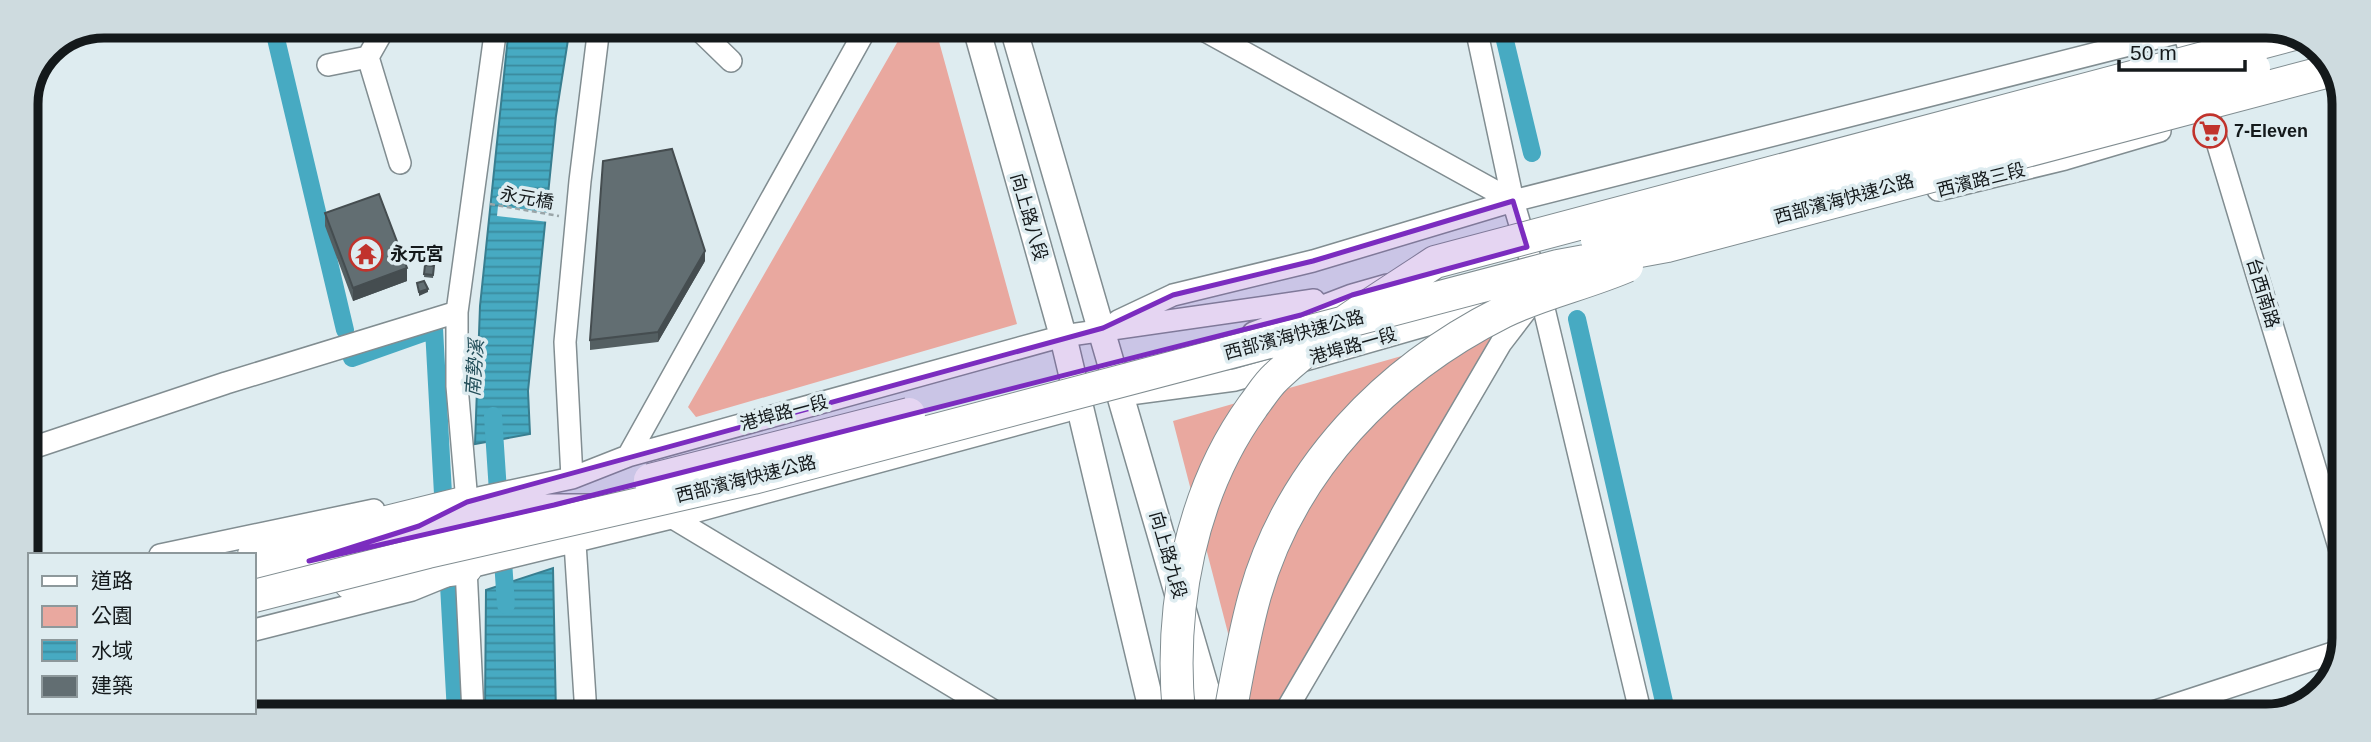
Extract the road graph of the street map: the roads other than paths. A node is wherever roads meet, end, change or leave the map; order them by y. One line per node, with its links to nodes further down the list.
1 (379, 38): 15 (street)
2 (495, 38): 28 (street)
3 (598, 38): 35 (street)
4 (707, 38): 16 (street)
5 (861, 38): 34 (street)
6 (979, 38): 30 (main road, 向上路八段)
7 (1016, 38): 29 (main road)
8 (1218, 38): 23 (street)
9 (1478, 38): 23 (street)
10 (2155, 38): 23 (street)
11 (2188, 38): 18 (street, 台西南路)
12 (2275, 39): 54 (highway, bridge)
13 (2296, 46): 18 (street)
14 (2308, 54): 45 (highway, 西部濱海快速公路, bridge)
15 (368, 57): 17 (street); 22 (street)
16 (731, 61)
17 (328, 65)
18 (2197, 71): 21 (street, 台西南路); 25 (street)
19 (2323, 72): 24 (highway, 西部濱海快速公路, bridge)
20 (2329, 85): 21 (street, 西濱路三段)
21 (2211, 116): 26 (street, 西濱路三段); 38 (street, 台西南路)
22 (400, 163)
23 (1513, 201): 25 (street); 29 (street, 港埠路一段)
24 (1667, 246): 46 (highway, 西部濱海快速公路, bridge); 56 (highway, bridge)
25 (1527, 247): 26 (street); 27 (street, 港埠路一段)
26 (1540, 292): 31 (street, 港埠路一段); 57 (street); 58 (street)
27 (1352, 295): 29 (street, 港埠路一段); 31 (street, 港埠路一段)
28 (457, 312): 33 (street); 36 (street)
29 (1103, 328): 30 (street, 港埠路一段); 31 (main road)
30 (1063, 335): 32 (main road, 向上路八段); 34 (street, 港埠路一段)
31 (1122, 395): 32 (street, 港埠路一段); 55 (main road, 向上路九段)
32 (1081, 407): 37 (street, 港埠路一段); 53 (main road)
33 (39, 446)
34 (628, 456): 35 (street, 港埠路一段)
35 (572, 478): 36 (street, 港埠路一段)
36 (467, 502): 40 (street, 港埠路一段); 41 (highway); 42 (street, 港埠路一段)
37 (675, 517): 39 (street, 港埠路一段); 42 (street, 港埠路一段); 52 (street)
38 (2332, 523)
39 (575, 543): 43 (street, 港埠路一段); 51 (street)
40 (170, 553)
41 (256, 555)
42 (309, 561): 44 (street, 港埠路一段)
43 (466, 568): 47 (highway); 48 (street, 港埠路一段); 50 (street)
44 (256, 574)
45 (256, 580)
46 (256, 595)
47 (256, 607)
48 (256, 629)
49 (2330, 654): 59 (street)
50 (473, 704)
51 (585, 704)
52 (983, 704)
53 (1151, 704)
54 (1178, 704)
55 (1210, 704)
56 (1232, 704)
57 (1290, 704)
58 (1638, 704)
59 (2178, 704)

